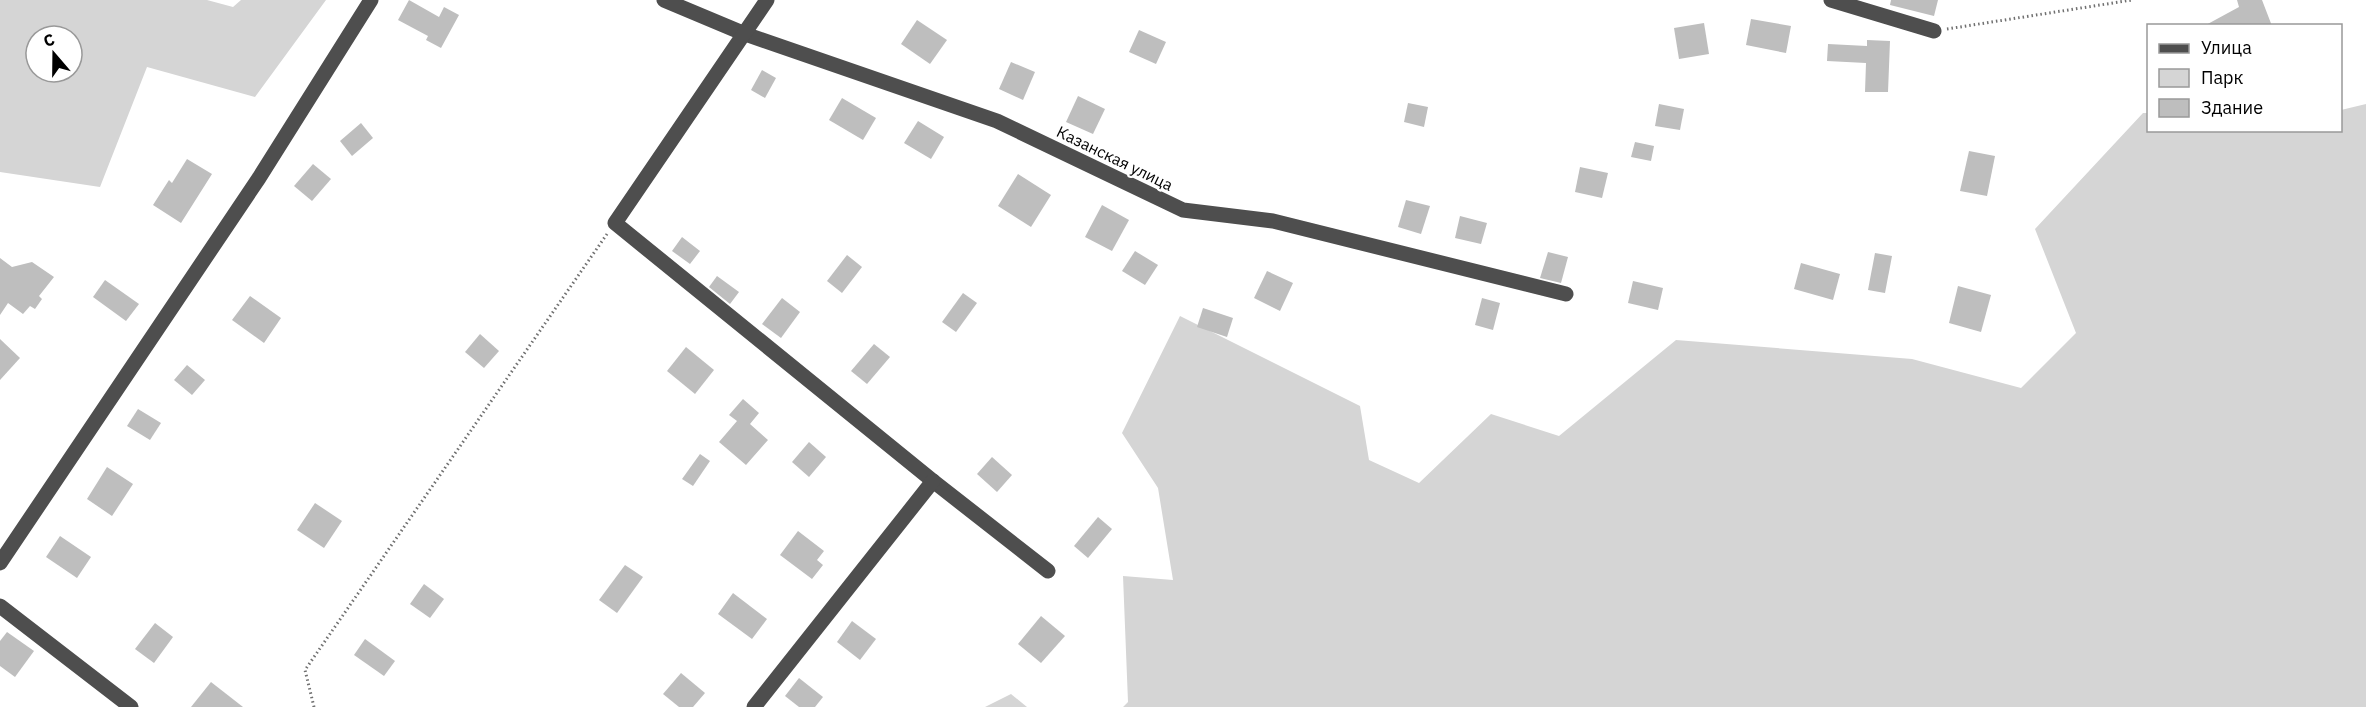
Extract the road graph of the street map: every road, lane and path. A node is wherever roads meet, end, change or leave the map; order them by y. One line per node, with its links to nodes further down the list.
1 (371, 0): 11 (street)
2 (664, 0): 7 (street, Казанская улица)
3 (767, 0): 7 (street)
4 (1831, 0): 6 (street)
5 (2132, 0): 6 (path)
6 (1934, 31)
7 (746, 34): 8 (street); 9 (street, Казанская улица)
8 (615, 223): 10 (street); 15 (path)
9 (1566, 294)
10 (933, 482): 12 (street); 16 (street)
11 (0, 563)
12 (1048, 572)
13 (0, 606): 14 (street)
14 (131, 707)
15 (314, 707)
16 (754, 707)

